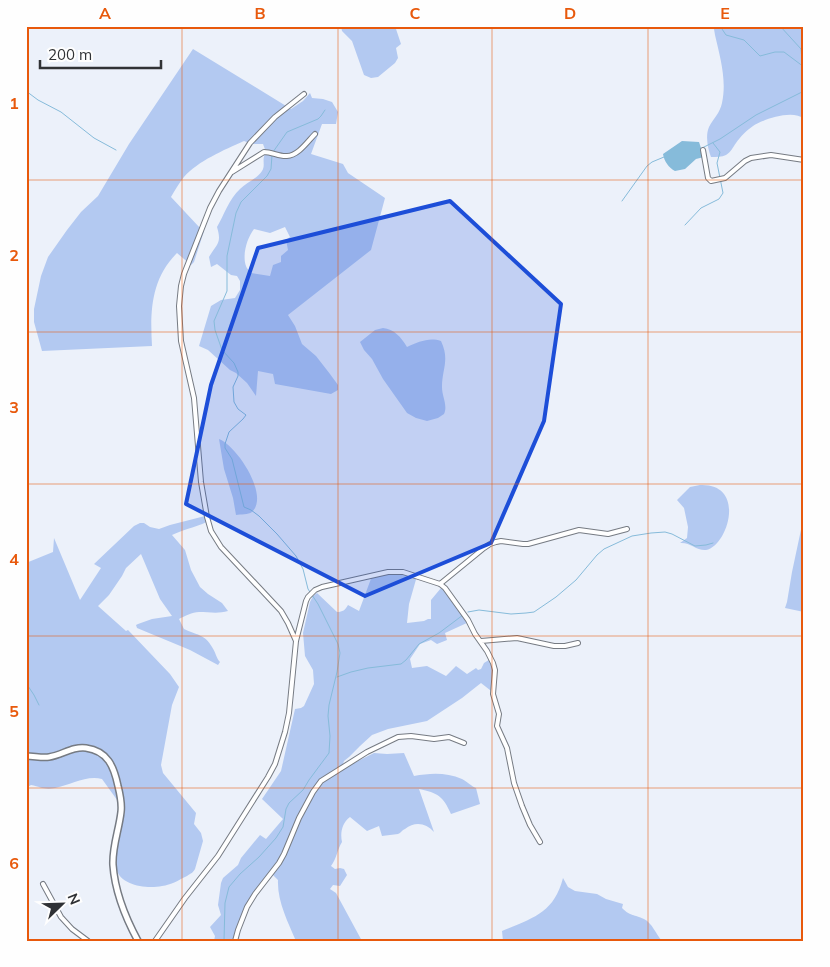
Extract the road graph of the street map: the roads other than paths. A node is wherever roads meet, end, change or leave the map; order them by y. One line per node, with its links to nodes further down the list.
1 (304, 94): 5 (street)
2 (314, 134): 5 (street)
3 (703, 150): 4 (street)
4 (804, 160)
5 (230, 173): 8 (street)
6 (627, 529): 7 (street)
7 (440, 584): 8 (street); 9 (street)
8 (296, 641): 17 (street)
9 (481, 641): 10 (street); 13 (street)
10 (578, 643)
11 (464, 743): 18 (street)
12 (26, 756): 16 (street)
13 (540, 842)
14 (43, 884): 15 (street)
15 (88, 941)
16 (138, 941)
17 (155, 941)
18 (235, 941)

